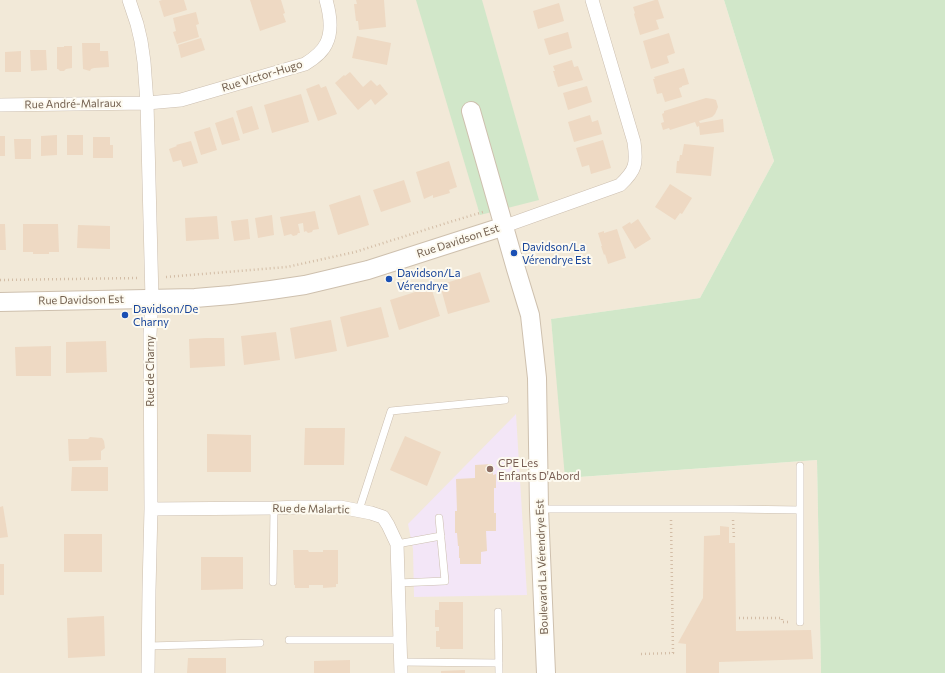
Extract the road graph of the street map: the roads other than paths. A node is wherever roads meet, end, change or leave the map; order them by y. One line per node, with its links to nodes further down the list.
1 (129, 0): 4 (street, Rue de Charny)
2 (326, 0): 4 (street, Rue Victor-Hugo)
3 (592, 0): 7 (street, Rue Davidson Est)
4 (147, 103): 5 (street, Rue André-Malraux); 8 (street, Rue de Charny)
5 (0, 106)
6 (471, 111): 7 (street, Boulevard La Vérendrye Est)
7 (504, 226): 8 (street, Rue Davidson Est); 13 (street, Boulevard La Vérendrye Est)
8 (152, 299): 9 (street, Rue Davidson Est); 14 (street, Rue de Charny)
9 (0, 302)
10 (505, 400): 15 (lane)
11 (800, 466): 16 (lane)
12 (274, 508): 14 (street, Rue de Malartic); 15 (street, Rue de Malartic); 20 (lane)
13 (539, 509): 16 (lane); 32 (street, Boulevard La Vérendrye Est)
14 (151, 510): 27 (street, Rue de Charny)
15 (359, 510): 19 (street, Rue de Malartic)
16 (800, 510): 23 (lane)
17 (439, 518): 18 (lane)
18 (441, 536): 19 (lane); 21 (lane)
19 (397, 544): 21 (street, Rue de Malartic)
20 (273, 582)
21 (398, 583): 25 (street, Rue de Malartic)
22 (498, 612): 28 (lane)
23 (800, 622)
24 (290, 640): 25 (lane)
25 (399, 640): 29 (street, Rue de Malartic)
26 (260, 643): 27 (lane)
27 (149, 646): 30 (street, Rue de Charny)
28 (499, 663): 29 (lane); 31 (lane)
29 (400, 667)
30 (148, 673)
31 (499, 673)
32 (546, 673)

